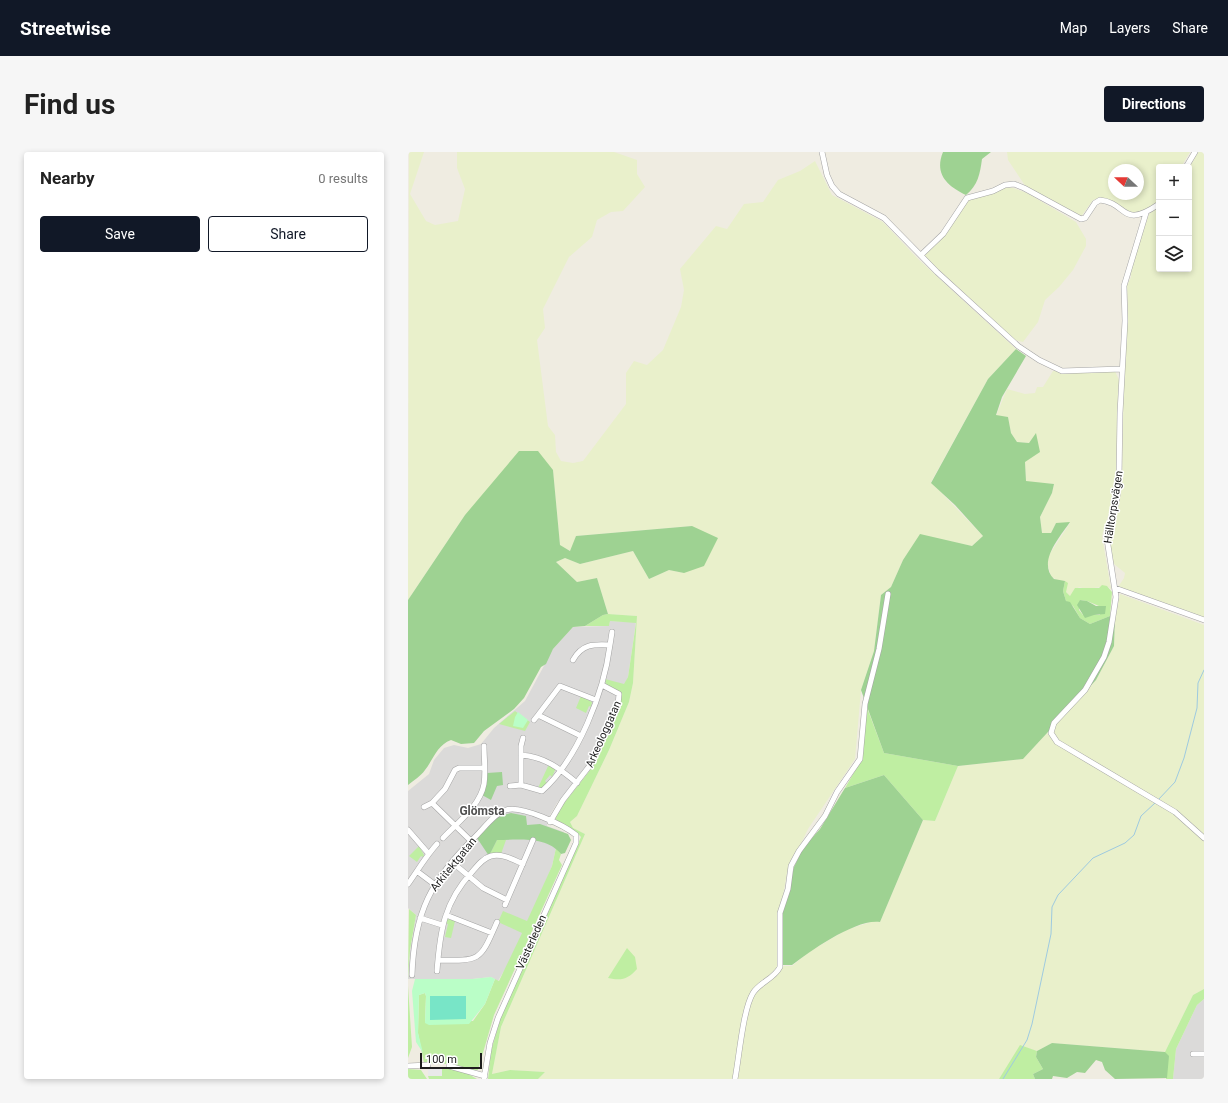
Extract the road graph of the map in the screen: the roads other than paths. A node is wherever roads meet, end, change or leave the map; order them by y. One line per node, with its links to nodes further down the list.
1 (822, 152): 6 (street)
2 (1195, 152): 3 (street)
3 (1188, 164)
4 (1156, 206): 5 (street)
5 (1146, 213): 6 (street); 7 (street, Hälltorpsvägen)
6 (921, 255): 7 (street)
7 (1122, 369): 8 (street, Hälltorpsvägen)
8 (1115, 588): 10 (street); 33 (street, Hälltorpsvägen)
9 (888, 594): 60 (street)
10 (1204, 620)
11 (612, 632): 12 (street, Arkeologgatan)
12 (610, 645): 13 (street); 14 (street, Arkeologgatan)
13 (573, 660)
14 (602, 685): 15 (street); 24 (street, Arkeologgatan)
15 (596, 700): 16 (street); 18 (street)
16 (538, 715): 17 (street); 18 (street)
17 (534, 720)
18 (581, 736): 23 (street)
19 (523, 738): 21 (street)
20 (484, 746): 22 (street)
21 (521, 755): 23 (street); 25 (street)
22 (484, 768): 27 (street); 30 (street)
23 (560, 769): 24 (street); 25 (street)
24 (577, 783): 29 (street, Arkeologgatan)
25 (521, 785): 26 (street)
26 (510, 786)
27 (432, 803): 28 (street); 30 (street)
28 (424, 807)
29 (550, 822): 35 (street, Arkitektgatan); 59 (street, Västerleden)
30 (455, 825): 32 (street); 35 (street)
31 (408, 830): 37 (street)
32 (443, 838)
33 (1204, 838)
34 (533, 840): 39 (street)
35 (471, 841): 38 (street, Arkitektgatan)
36 (437, 844): 37 (street)
37 (428, 853): 40 (street)
38 (452, 862): 41 (street); 43 (street, Arkitektgatan)
39 (523, 864): 41 (street); 44 (street)
40 (418, 872): 42 (street); 43 (street)
41 (468, 877): 44 (street); 46 (street)
42 (409, 882)
43 (434, 884): 47 (street, Arkitektgatan)
44 (507, 900): 45 (street)
45 (505, 906)
46 (446, 915): 49 (street); 50 (street)
47 (420, 918): 49 (street); 53 (street, Arkitektgatan)
48 (497, 922): 50 (street)
49 (442, 925): 51 (street)
50 (492, 933): 51 (street)
51 (438, 960): 52 (street)
52 (438, 971)
53 (412, 976)
54 (1193, 1054): 55 (street)
55 (1204, 1054)
56 (428, 1065): 57 (street)
57 (408, 1066)
58 (449, 1066): 59 (street)
59 (484, 1077)
60 (735, 1079)

